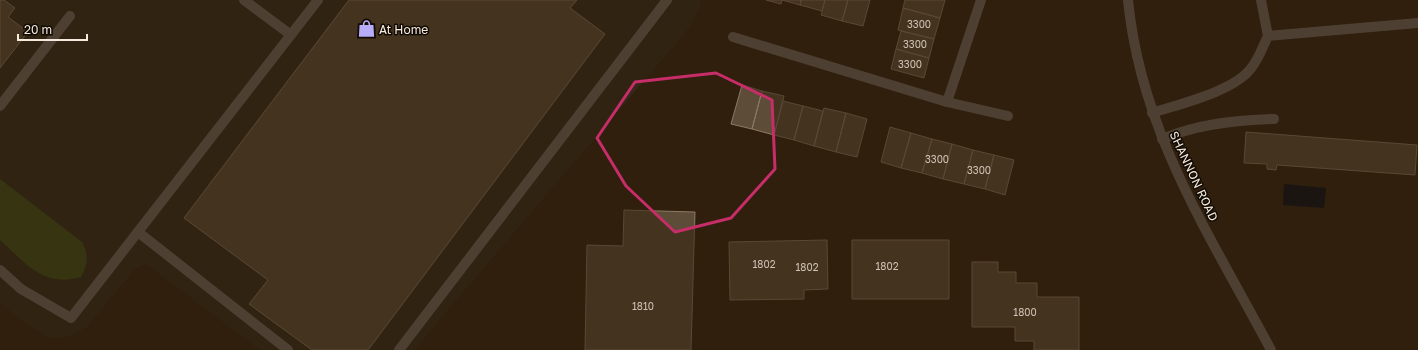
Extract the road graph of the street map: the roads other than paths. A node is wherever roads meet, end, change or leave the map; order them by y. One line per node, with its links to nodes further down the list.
1 (244, 0): 9 (street)
2 (318, 0): 9 (street)
3 (667, 0): 21 (street)
4 (981, 0): 12 (street)
5 (1128, 0): 14 (street, SHANNON ROAD)
6 (1261, 0): 10 (street)
7 (70, 16): 13 (street)
8 (1418, 23): 10 (street)
9 (291, 35): 18 (street)
10 (1268, 36): 14 (street)
11 (733, 37): 12 (street)
12 (947, 102): 15 (street)
13 (0, 106)
14 (1152, 113): 17 (street, SHANNON ROAD)
15 (1008, 116)
16 (1274, 119): 17 (street)
17 (1162, 139): 22 (street, SHANNON ROAD)
18 (138, 232): 19 (street); 20 (street)
19 (0, 270)
20 (288, 350)
21 (399, 350)
22 (1271, 350)

